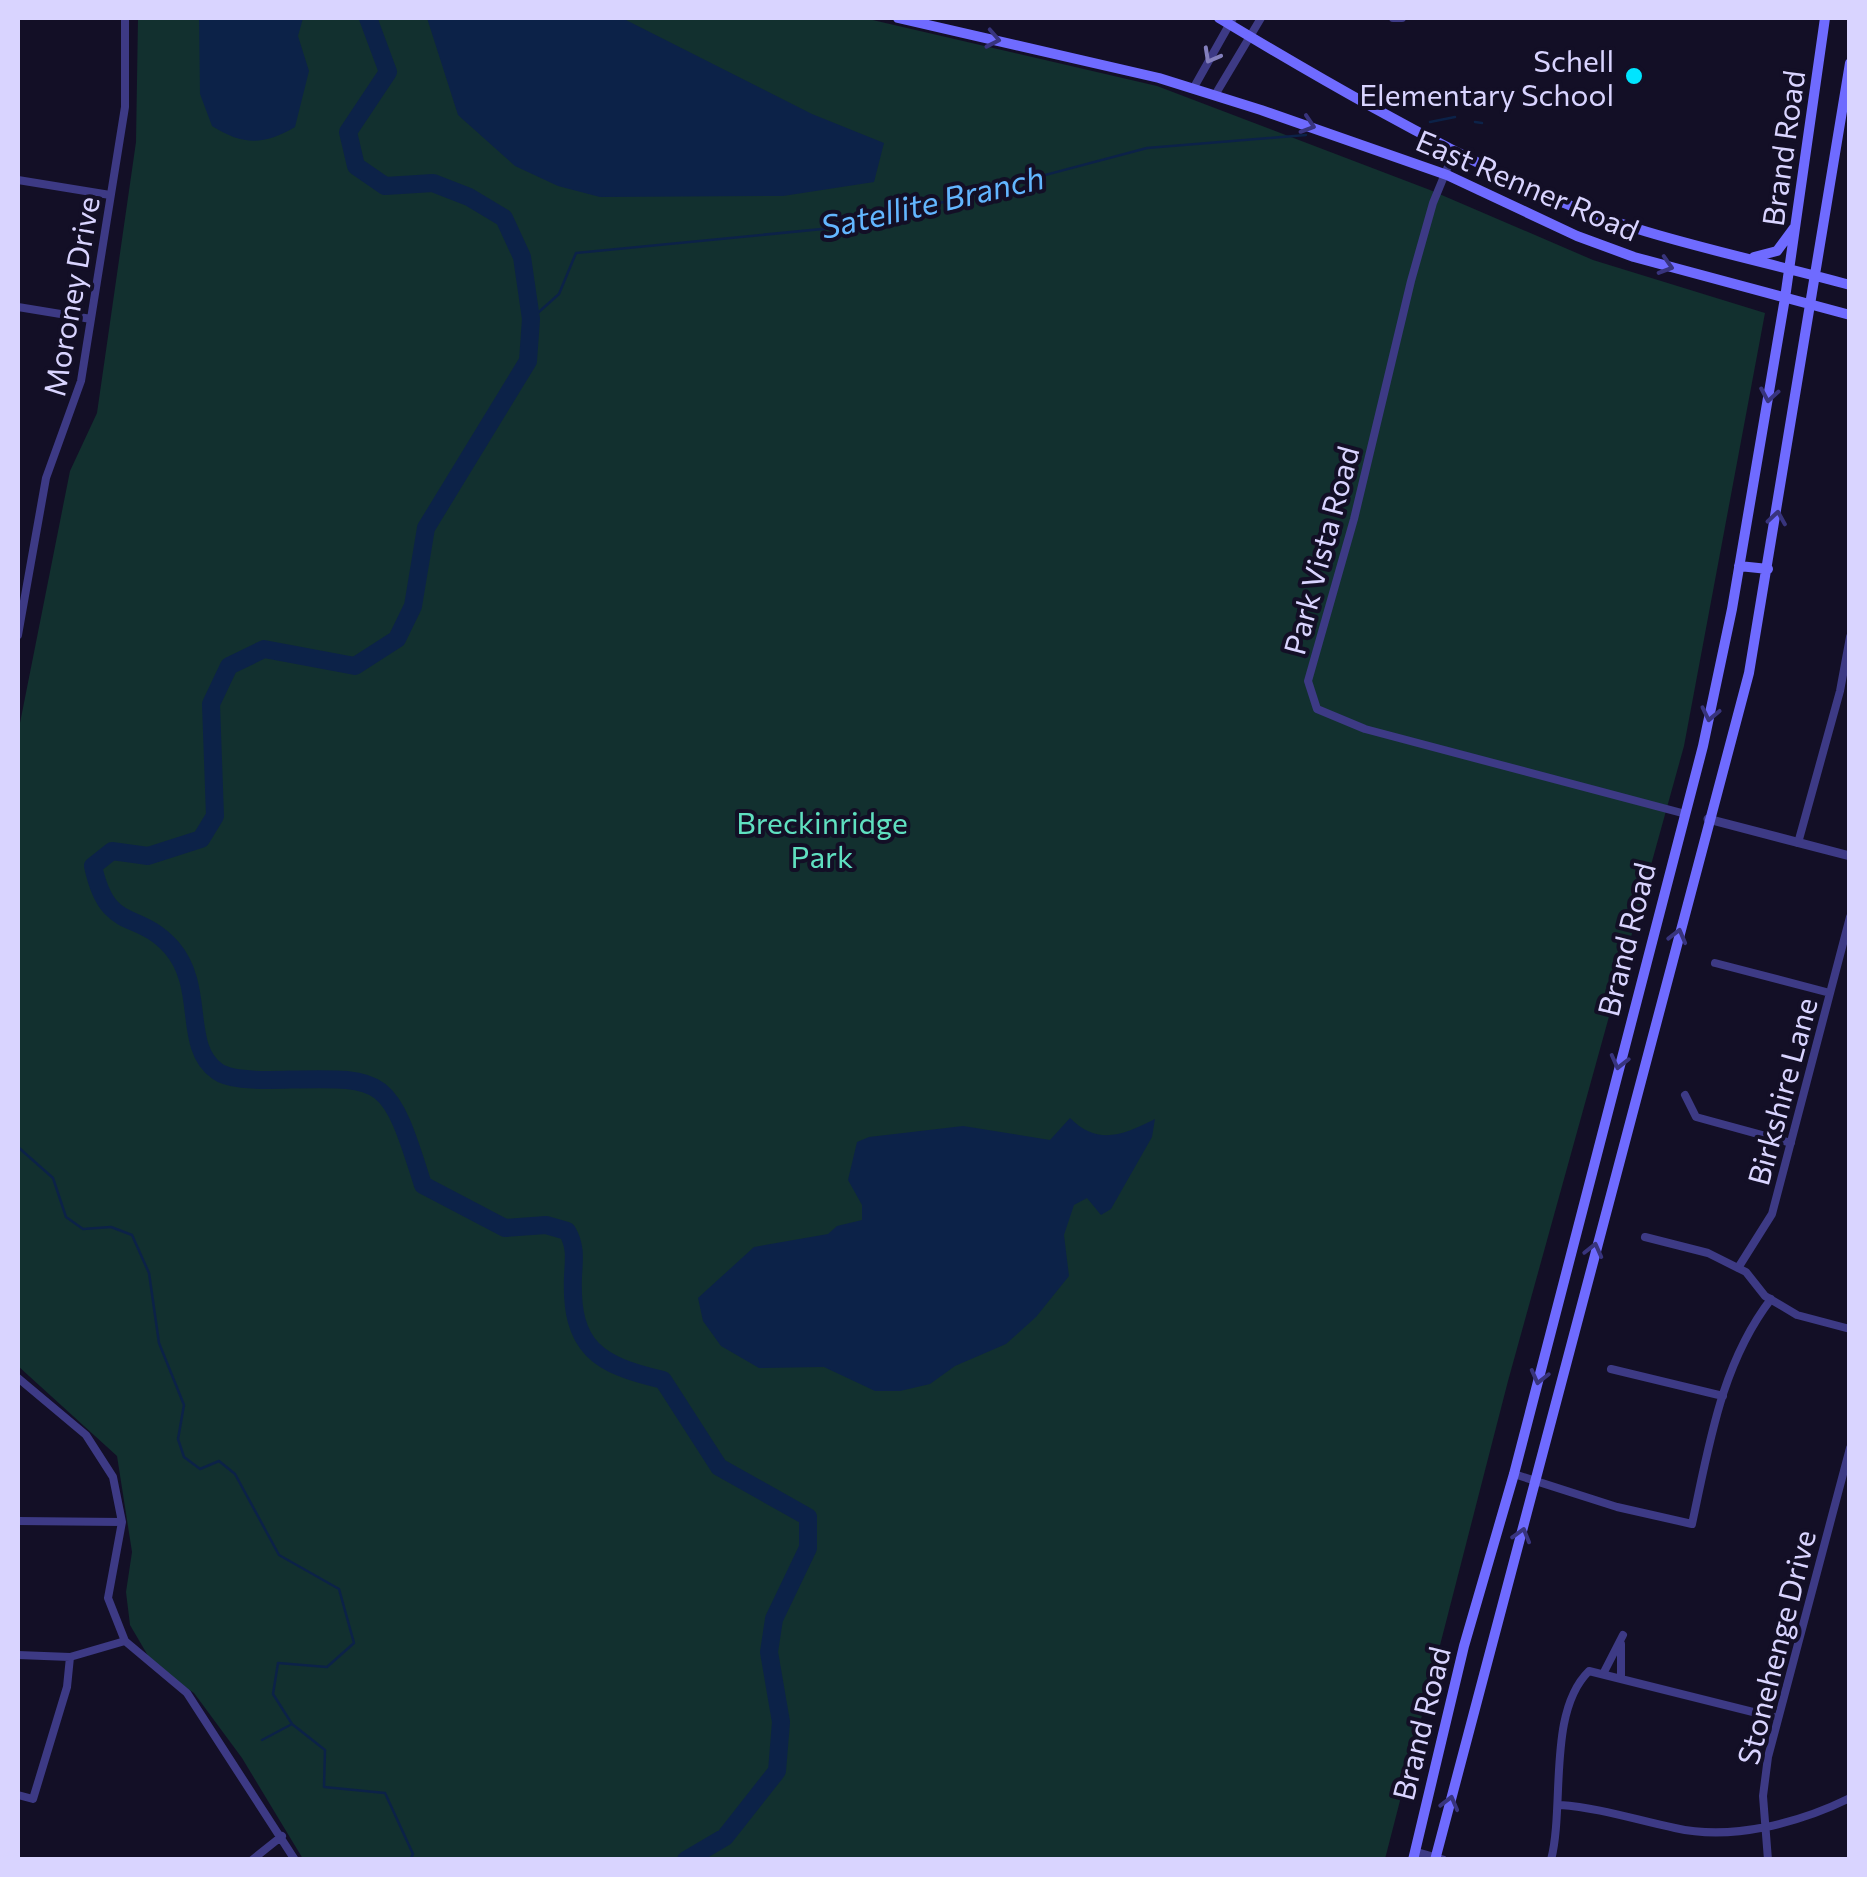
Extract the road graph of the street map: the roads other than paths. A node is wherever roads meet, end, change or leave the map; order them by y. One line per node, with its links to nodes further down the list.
1 (124, 18): 13 (street, Moroney Drive)
2 (898, 18): 8 (main road, East Renner Road, one-way to 8)
3 (1261, 18): 6 (street)
4 (1825, 18): 14 (main road, Brand Road)
5 (1227, 20): 6 (main road, East Renner Road); 8 (street, one-way to 8)
6 (1248, 36): 9 (street); 10 (main road, East Renner Road)
7 (1849, 67): 17 (main road, Brand Road)
8 (1193, 88): 9 (main road, East Renner Road)
9 (1215, 95): 11 (main road, East Renner Road, one-way to 11)
10 (1454, 152): 11 (street, Park Vista Road); 15 (main road, East Renner Road)
11 (1447, 175): 19 (main road, East Renner Road, one-way to 19); 30 (street, Park Vista Road)
12 (18, 180): 13 (street)
13 (110, 195): 23 (street, Moroney Drive)
14 (1797, 222): 15 (main road); 16 (main road, Brand Road)
15 (1742, 257): 16 (main road, East Renner Road)
16 (1790, 268): 17 (main road, East Renner Road); 19 (main road, Brand Road)
17 (1814, 275): 18 (main road, East Renner Road); 20 (main road, Brand Road)
18 (1850, 285)
19 (1785, 298): 20 (main road, East Renner Road); 24 (main road, Brand Road, one-way to 24)
20 (1810, 305): 22 (main road, East Renner Road); 25 (main road, Brand Road, one-way to 20)
21 (18, 307): 23 (street)
22 (1850, 315)
23 (90, 319): 26 (street, Moroney Drive)
24 (1739, 566): 25 (main road); 30 (main road, Brand Road, one-way to 30)
25 (1768, 569): 31 (main road, Brand Road)
26 (18, 635)
27 (1850, 636): 28 (street)
28 (1838, 701): 29 (street); 32 (street)
29 (1850, 704)
30 (1682, 812): 31 (main road); 47 (main road, Brand Road, one-way to 47)
31 (1708, 819): 32 (street); 48 (main road, Brand Road, one-way to 31)
32 (1798, 842): 33 (street)
33 (1850, 856)
34 (1850, 917): 36 (street, Birkshire Lane)
35 (1715, 963): 36 (street)
36 (1830, 993): 38 (street, Birkshire Lane)
37 (1685, 1095): 38 (street)
38 (1792, 1143): 40 (street, Birkshire Lane)
39 (1645, 1237): 40 (street)
40 (1738, 1268): 41 (street)
41 (1771, 1299): 42 (street); 45 (street)
42 (1850, 1329)
43 (1611, 1368): 45 (street)
44 (18, 1378): 50 (street)
45 (1722, 1396): 48 (street)
46 (1850, 1448): 56 (street, Stonehenge Drive)
47 (1514, 1474): 48 (street); 62 (main road, Brand Road)
48 (1538, 1481): 63 (main road, Brand Road, one-way to 48)
49 (18, 1521): 50 (street)
50 (122, 1522): 51 (street)
51 (125, 1641): 53 (street); 61 (street)
52 (18, 1656): 53 (street)
53 (70, 1656): 57 (street)
54 (1603, 1674): 55 (street); 55 (street); 59 (street)
55 (1621, 1678): 56 (street)
56 (1777, 1718): 60 (street, Stonehenge Drive)
57 (18, 1795)
58 (1850, 1798): 60 (street)
59 (1560, 1805): 60 (street); 66 (street)
60 (1764, 1826): 67 (street, Stonehenge Drive)
61 (282, 1836): 64 (street); 65 (street)
62 (1414, 1856): 63 (street)
63 (1438, 1859)
64 (252, 1860)
65 (295, 1860)
66 (1551, 1860)
67 (1768, 1860)

